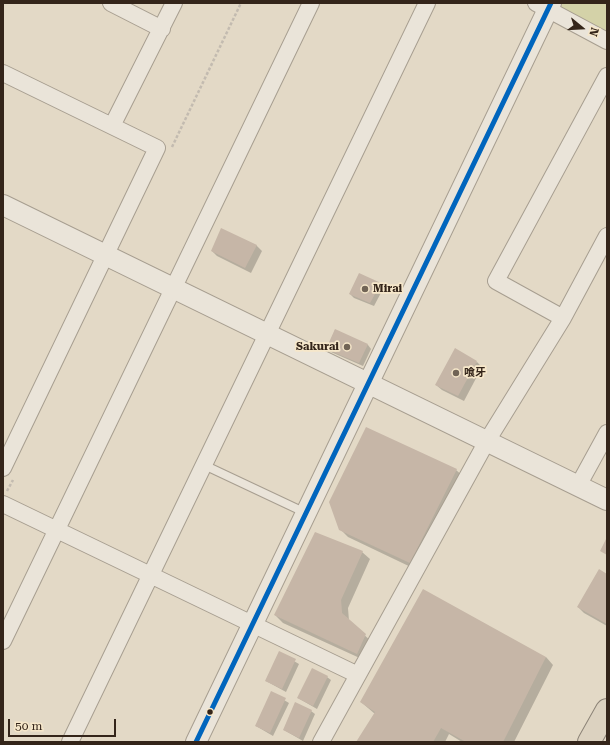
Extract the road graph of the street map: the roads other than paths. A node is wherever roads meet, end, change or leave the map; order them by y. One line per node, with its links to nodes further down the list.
1 (111, 3): 6 (street)
2 (174, 3): 6 (street)
3 (311, 3): 14 (street)
4 (427, 3): 16 (street)
5 (545, 5): 7 (street); 17 (street)
6 (162, 29): 10 (street)
7 (607, 41)
8 (3, 73): 10 (street)
9 (607, 76): 15 (street)
10 (112, 126): 13 (street)
11 (3, 205): 13 (street)
12 (607, 236): 15 (street)
13 (105, 256): 14 (street); 21 (street)
14 (174, 288): 16 (street); 26 (street)
15 (563, 318): 19 (street)
16 (267, 335): 17 (street); 20 (street)
17 (368, 384): 19 (street); 25 (street)
18 (607, 433): 22 (street)
19 (487, 441): 22 (street); 30 (street)
20 (204, 465): 25 (lane); 27 (street)
21 (3, 468)
22 (578, 486): 23 (street)
23 (607, 500)
24 (3, 504): 26 (street)
25 (306, 513): 28 (street)
26 (57, 530): 27 (street); 29 (street)
27 (152, 575): 28 (street); 32 (street)
28 (254, 624): 30 (street); 33 (street)
29 (3, 641)
30 (358, 676): 34 (street)
31 (607, 710): 35 (highway)
32 (70, 742)
33 (196, 742)
34 (321, 742)
35 (589, 742)

